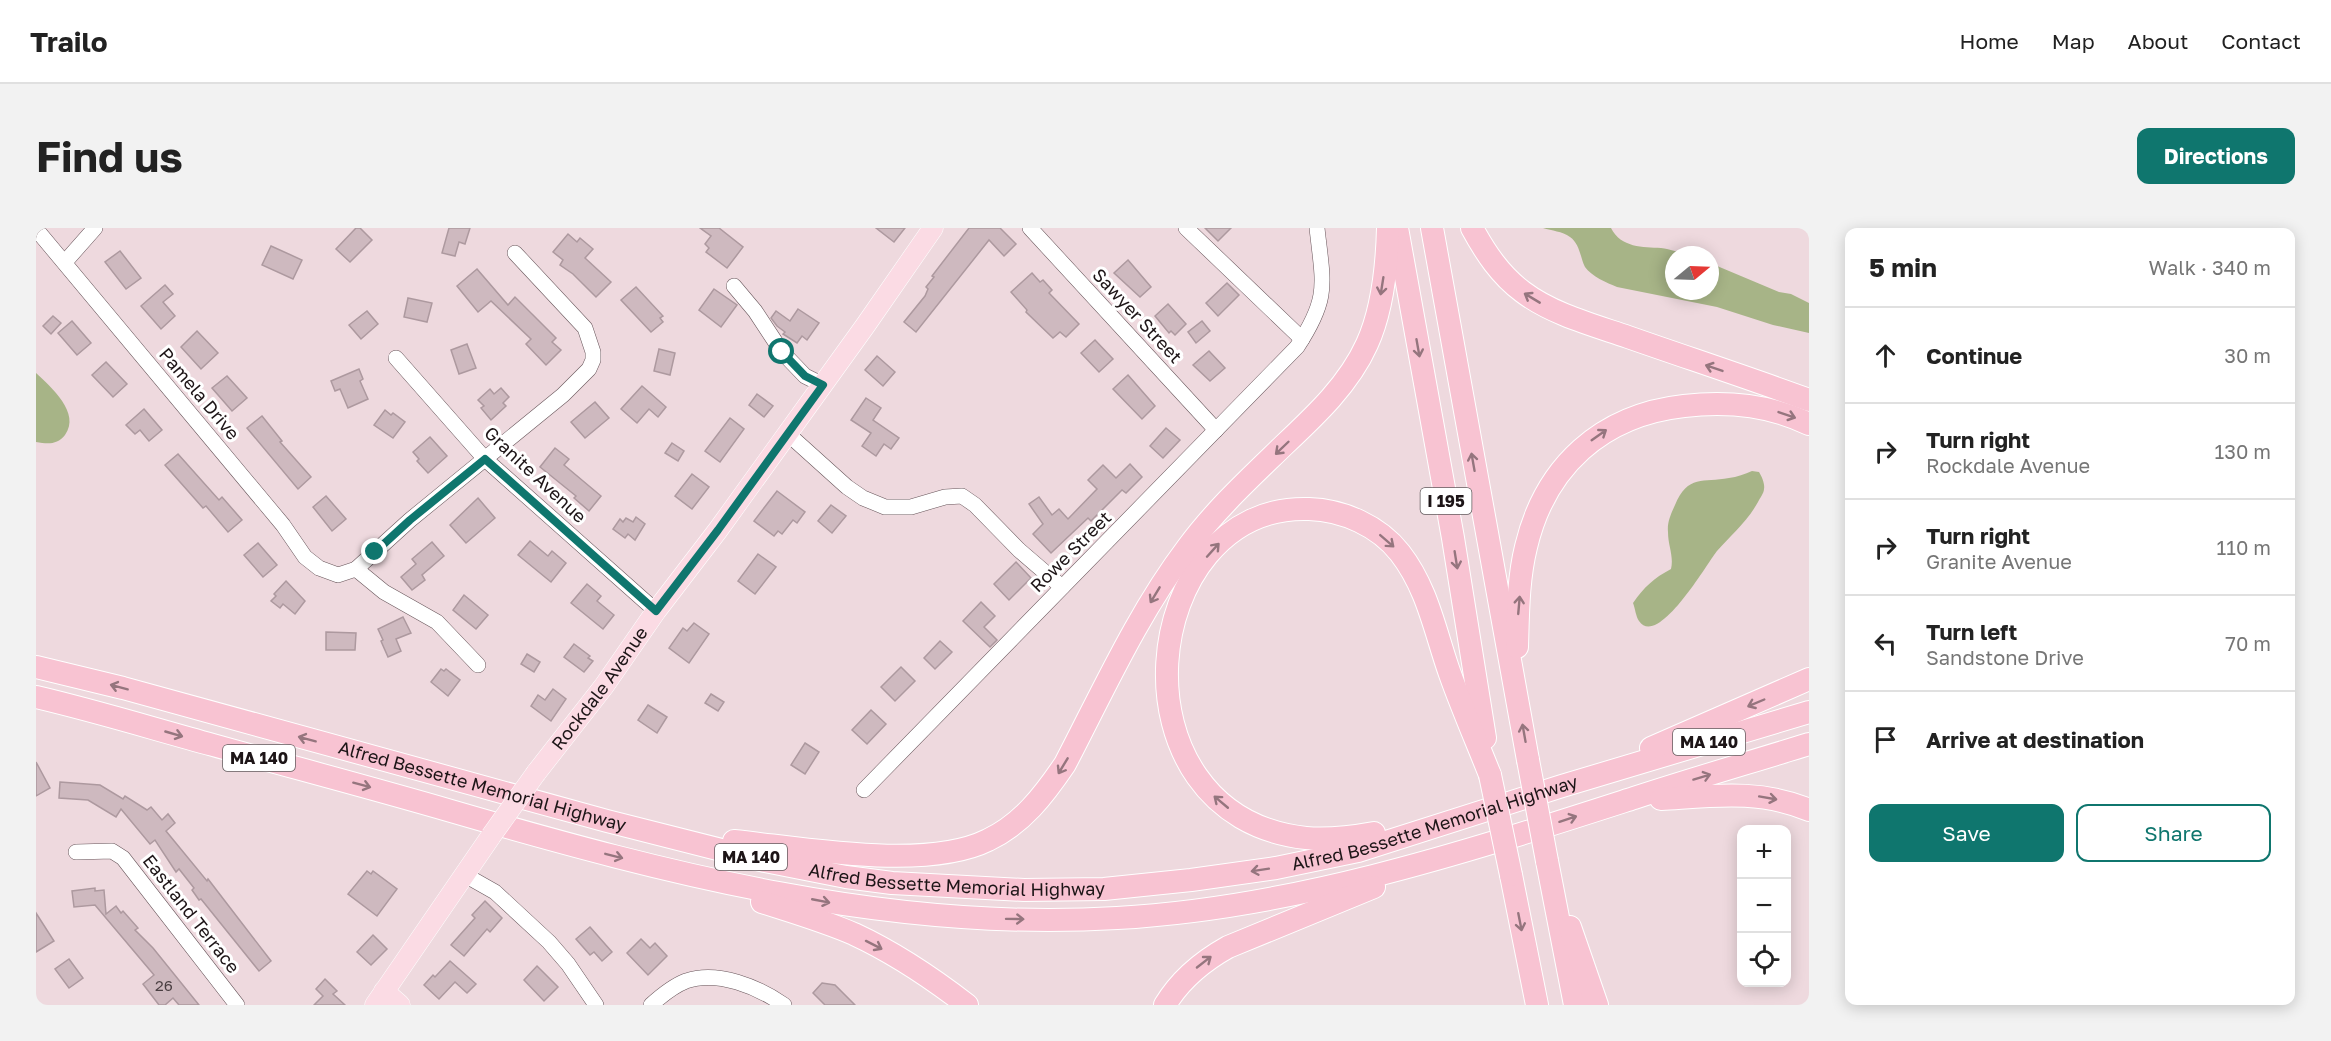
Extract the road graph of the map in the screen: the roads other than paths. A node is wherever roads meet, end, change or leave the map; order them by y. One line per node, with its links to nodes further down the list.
1 (36, 228): 12 (street, Pamela Drive)
2 (95, 228): 12 (street)
3 (933, 228): 16 (main road, Rockdale Avenue)
4 (1030, 228): 19 (street, Sawyer Street)
5 (1186, 228): 14 (street)
6 (1317, 228): 14 (street, Rowe Street)
7 (1388, 228): 38 (highway, one-way to 38)
8 (1397, 228): 33 (highway, I 195, one-way to 33)
9 (1432, 228): 29 (highway, I 195, one-way to 9)
10 (1472, 228): 17 (highway, one-way to 10)
11 (515, 253): 21 (street)
12 (65, 262): 22 (street, Pamela Drive)
13 (734, 286): 16 (street)
14 (1302, 339): 19 (street, Rowe Street)
15 (396, 358): 21 (street, Granite Avenue)
16 (823, 385): 20 (main road, Rockdale Avenue)
17 (1809, 400)
18 (1809, 424): 29 (highway, one-way to 18)
19 (1216, 430): 23 (street, Rowe Street)
20 (787, 434): 23 (street); 24 (main road, Rockdale Avenue)
21 (485, 459): 22 (street); 24 (street, Granite Avenue)
22 (356, 569): 25 (street)
23 (1062, 587): 34 (street, Rowe Street)
24 (656, 611): 43 (main road, Rockdale Avenue, bridge)
25 (478, 665)
26 (36, 667): 38 (highway, Alfred Bessette Memorial Highway / MA 140, one-way to 26)
27 (1809, 679): 32 (highway, one-way to 32)
28 (36, 697): 42 (highway, Alfred Bessette Memorial Highway / MA 140, one-way to 42)
29 (1519, 705): 41 (highway, I 195, one-way to 29, bridge)
30 (1809, 712): 32 (highway, Alfred Bessette Memorial Highway / MA 140)
31 (1809, 744): 35 (highway, Alfred Bessette Memorial Highway / MA 140, one-way to 31)
32 (1608, 772): 37 (highway, Alfred Bessette Memorial Highway / MA 140)
33 (1490, 776): 37 (highway, one-way to 33); 44 (highway, I 195, one-way to 44, bridge)
34 (864, 790)
35 (1626, 800): 36 (highway, one-way to 36); 40 (highway, Alfred Bessette Memorial Highway / MA 140, one-way to 35)
36 (1809, 810)
37 (1479, 813): 38 (highway, Alfred Bessette Memorial Highway / MA 140, one-way to 38)
38 (646, 831)
39 (76, 852): 46 (street, Eastland Terrace)
40 (1432, 860): 42 (highway, Alfred Bessette Memorial Highway / MA 140, one-way to 40); 52 (highway, one-way to 40)
41 (1548, 867): 55 (highway, I 195); 56 (highway)
42 (682, 872): 51 (highway, one-way to 51)
43 (465, 875): 45 (main road, Rockdale Avenue); 48 (street)
44 (1529, 969): 53 (highway); 54 (highway, I 195)
45 (380, 998): 47 (main road)
46 (237, 1005)
47 (400, 1005)
48 (596, 1005)
49 (651, 1005): 50 (street)
50 (784, 1005)
51 (968, 1005)
52 (1165, 1005)
53 (1531, 1005)
54 (1537, 1005)
55 (1575, 1005)
56 (1597, 1005)

